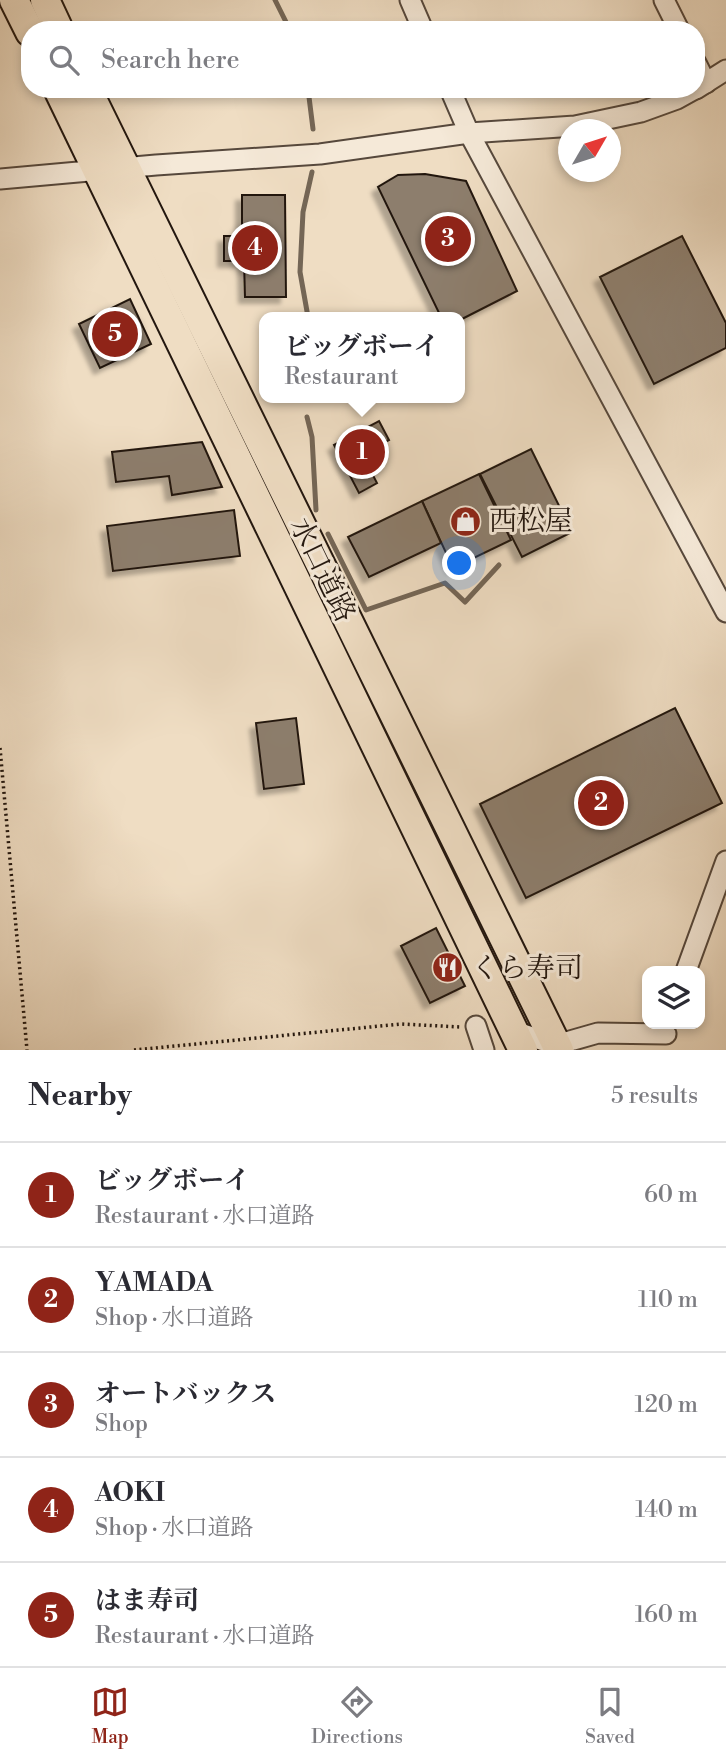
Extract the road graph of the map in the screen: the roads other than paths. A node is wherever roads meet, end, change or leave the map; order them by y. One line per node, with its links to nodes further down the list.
1 (14, 0): 5 (highway)
2 (45, 0): 6 (highway)
3 (410, 0): 7 (street)
4 (664, 0): 8 (street)
5 (24, 21)
6 (55, 21)
7 (419, 21)
8 (674, 21)
9 (726, 71): 10 (street)
10 (705, 83)
11 (64, 98): 16 (highway, 水口道路)
12 (90, 98): 16 (highway, 水口道路)
13 (454, 98): 15 (street)
14 (679, 98): 15 (street)
15 (469, 133): 16 (street); 18 (street)
16 (111, 169): 17 (street); 23 (highway, 水口道路); 24 (highway, 水口道路)
17 (0, 179)
18 (726, 612)
19 (726, 861): 20 (street)
20 (687, 966)
21 (476, 1026): 25 (street)
22 (667, 1036): 24 (street)
23 (518, 1040): 24 (street)
24 (557, 1047)
25 (484, 1050)

